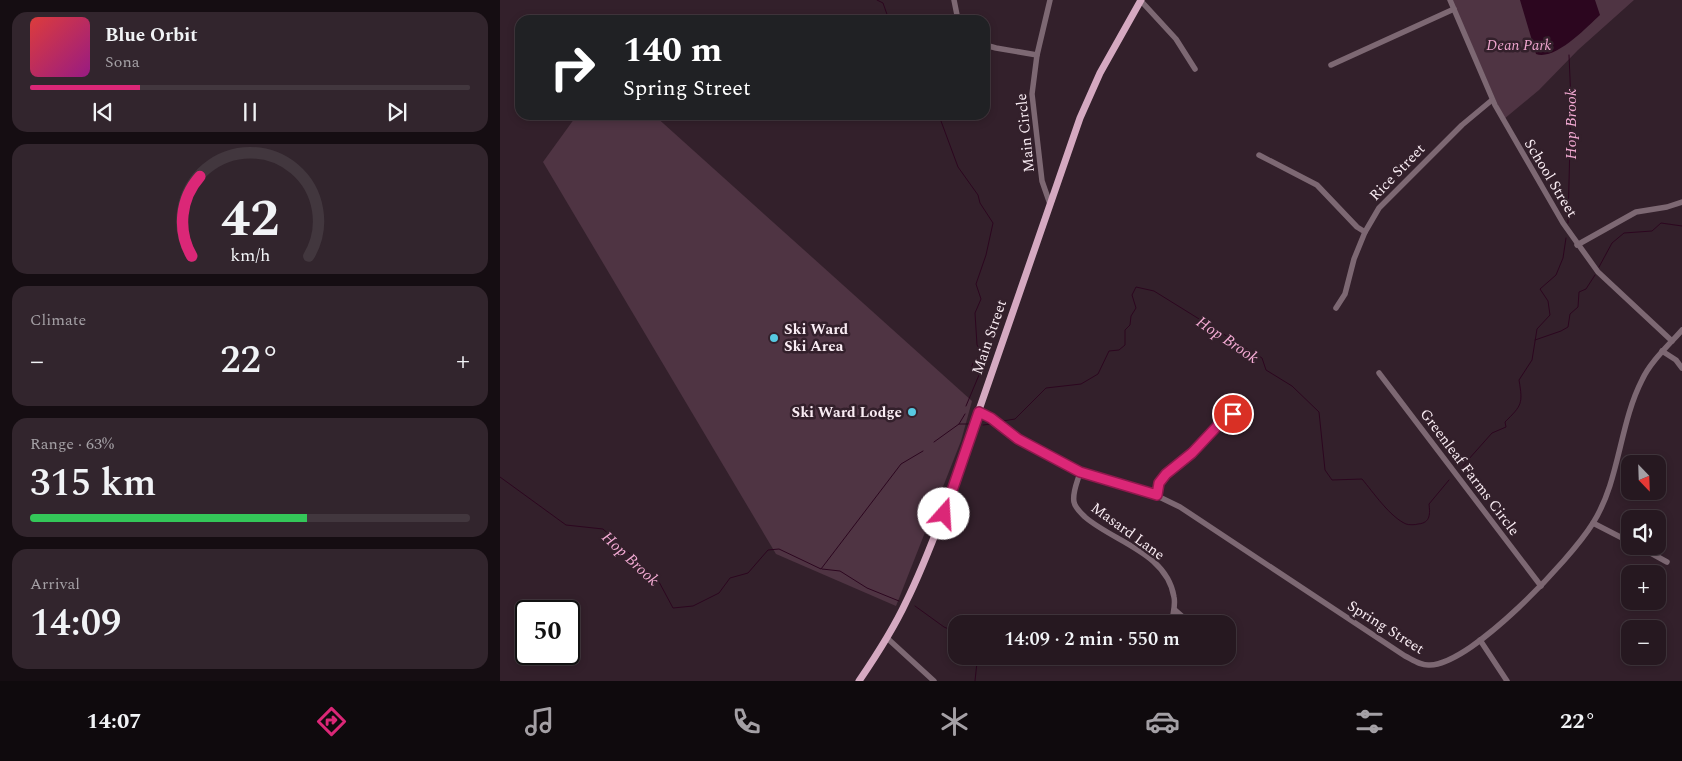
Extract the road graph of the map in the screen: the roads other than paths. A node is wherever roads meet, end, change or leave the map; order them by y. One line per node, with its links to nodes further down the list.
1 (954, 0): 6 (street)
2 (1050, 0): 8 (street, Main Circle)
3 (1450, 0): 5 (street, School Street)
4 (1141, 1): 10 (street); 14 (main road, Main Street)
5 (1454, 9): 9 (street); 11 (street, School Street)
6 (957, 15)
7 (990, 46): 8 (street)
8 (1037, 55): 14 (street, Main Circle)
9 (1331, 65)
10 (1196, 69)
11 (1492, 100): 15 (street, Rice Street); 16 (street, School Street)
12 (1259, 155): 15 (street)
13 (1682, 202): 16 (street)
14 (1050, 204): 24 (main road, Main Street)
15 (1365, 232): 17 (street, Rice Street)
16 (1577, 245): 19 (street, School Street)
17 (1336, 308)
18 (1682, 330): 19 (street, Spring Street)
19 (1672, 341): 20 (street, Spring Street)
20 (1662, 350): 21 (street); 27 (street, Spring Street)
21 (1682, 368)
22 (1379, 373): 31 (street, Greenleaf Farms Circle)
23 (1243, 411): 26 (street)
24 (979, 412): 25 (street, Spring Street); 35 (main road, Main Street)
25 (1080, 472): 26 (street, Spring Street); 32 (street, Masard Lane)
26 (1157, 495): 36 (street, Spring Street)
27 (1593, 523): 28 (street); 31 (street, Spring Street)
28 (1621, 537)
29 (1654, 555): 30 (street)
30 (1667, 562)
31 (1541, 586): 36 (street, Spring Street)
32 (1174, 610): 33 (street, Masard Lane); 34 (street)
33 (1173, 615)
34 (1180, 615)
35 (887, 638): 37 (main road, Main Street); 38 (street)
36 (1480, 640): 39 (street)
37 (859, 681)
38 (934, 681)
39 (1507, 681)

